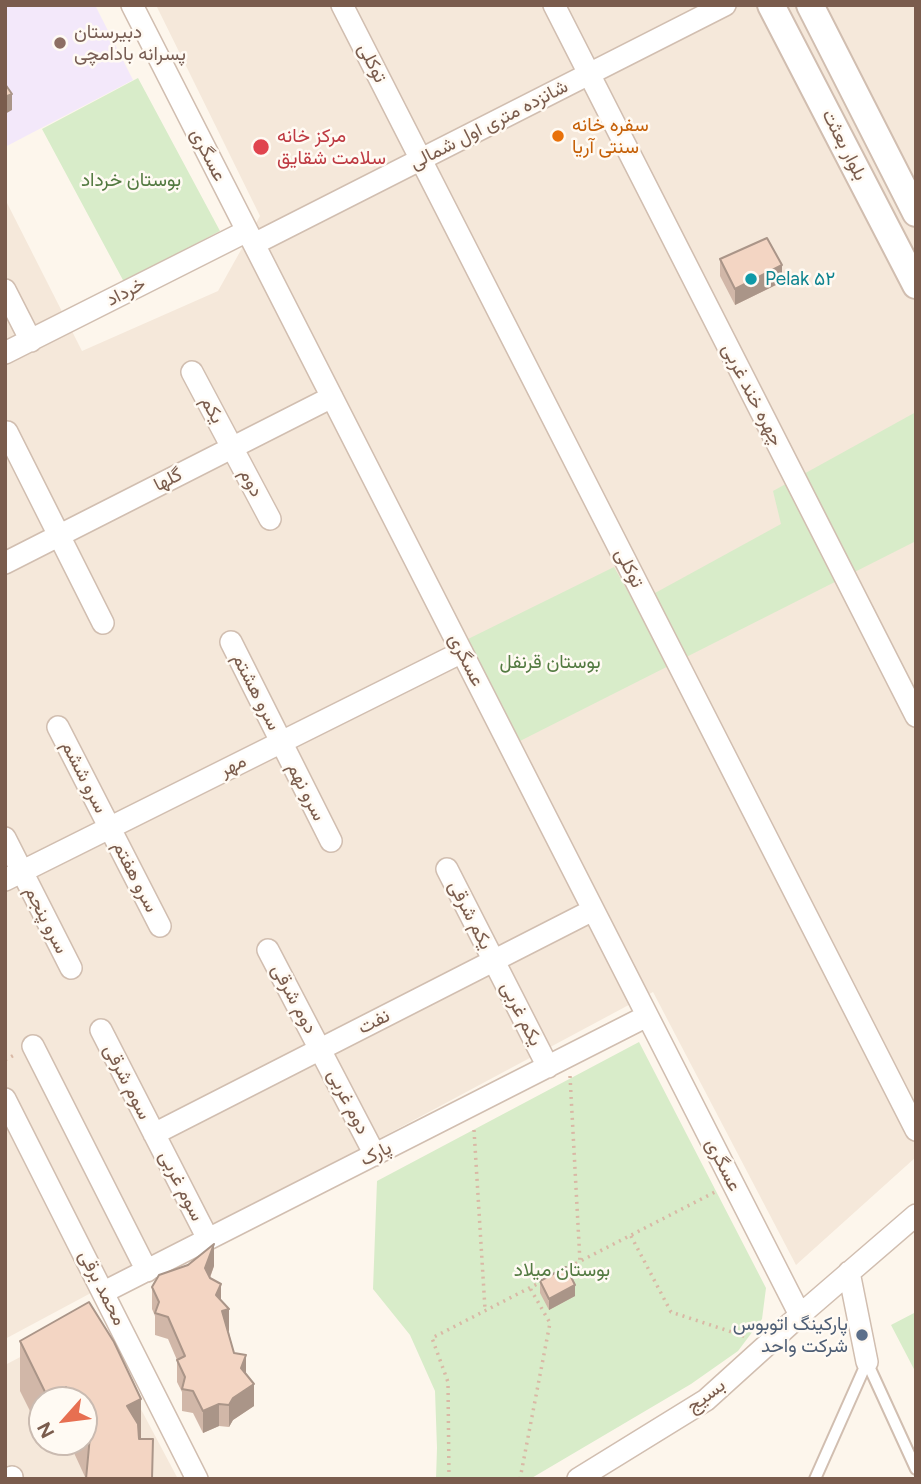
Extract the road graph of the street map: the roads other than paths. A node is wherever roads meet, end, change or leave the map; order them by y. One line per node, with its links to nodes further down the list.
1 (132, 5): 10 (street, عسگری)
2 (342, 5): 8 (street, توکلی)
3 (554, 5): 7 (street, چهره خند غربی)
4 (725, 5): 7 (street, شانزده متری اول شمالی)
5 (771, 5): 11 (street, بلوار بعثت)
6 (810, 5): 9 (street, بلوار بعثت)
7 (589, 74): 8 (street, شانزده متری اول شمالی); 25 (street, چهره خند غربی)
8 (421, 159): 10 (street, شانزده متری اول شمالی); 44 (street, توکلی)
9 (916, 213)
10 (251, 238): 13 (street, خرداد); 16 (street, عسگری)
11 (916, 285)
12 (5, 290): 13 (street)
13 (30, 341): 14 (street, خرداد)
14 (5, 353)
15 (192, 372): 18 (street, یکم)
16 (331, 397): 18 (street, گلها); 24 (street, عسگری)
17 (7, 432): 20 (street)
18 (232, 448): 19 (street, دوم); 20 (street, گلها)
19 (270, 519)
20 (59, 536): 21 (street, گلها); 22 (street)
21 (5, 563)
22 (103, 623)
23 (231, 642): 27 (street, سرو هشتم)
24 (462, 652): 27 (street, مهر); 33 (street, عسگری)
25 (916, 716)
26 (58, 727): 28 (street, سرو ششم)
27 (281, 742): 28 (street, مهر); 30 (street, سرو نهم)
28 (110, 828): 32 (street, مهر); 34 (street, سرو هفتم)
29 (5, 838): 32 (street, سرو پنجم)
30 (331, 841)
31 (447, 869): 36 (street, یکم شرقی)
32 (14, 876): 37 (street, سرو پنجم)
33 (593, 910): 36 (street, نفت); 38 (street, عسگری)
34 (160, 926)
35 (268, 950): 41 (street, دوم شرقی)
36 (494, 961): 41 (street, نفت); 42 (street, یکم غربی)
37 (71, 968)
38 (647, 1016): 42 (street, پارک); 52 (street, عسگری)
39 (101, 1030): 45 (street, سوم شرقی)
40 (33, 1046): 49 (street)
41 (320, 1049): 45 (street, نفت); 46 (street, دوم غربی)
42 (548, 1067): 46 (street, پارک)
43 (5, 1099): 51 (street, محمد برقی)
44 (916, 1130)
45 (154, 1134): 48 (street, سوم غربی)
46 (375, 1155): 48 (street, پارک)
47 (916, 1214): 50 (street, بسیج)
48 (208, 1239): 49 (street, پارک)
49 (147, 1270): 51 (street, پارک)
50 (849, 1272): 52 (street, بسیج); 53 (street)
51 (104, 1292): 55 (street, محمد برقی)
52 (800, 1315): 56 (street, بسیج)
53 (867, 1362): 54 (lane); 57 (lane)
54 (916, 1468)
55 (197, 1479)
56 (579, 1479)
57 (815, 1479)

